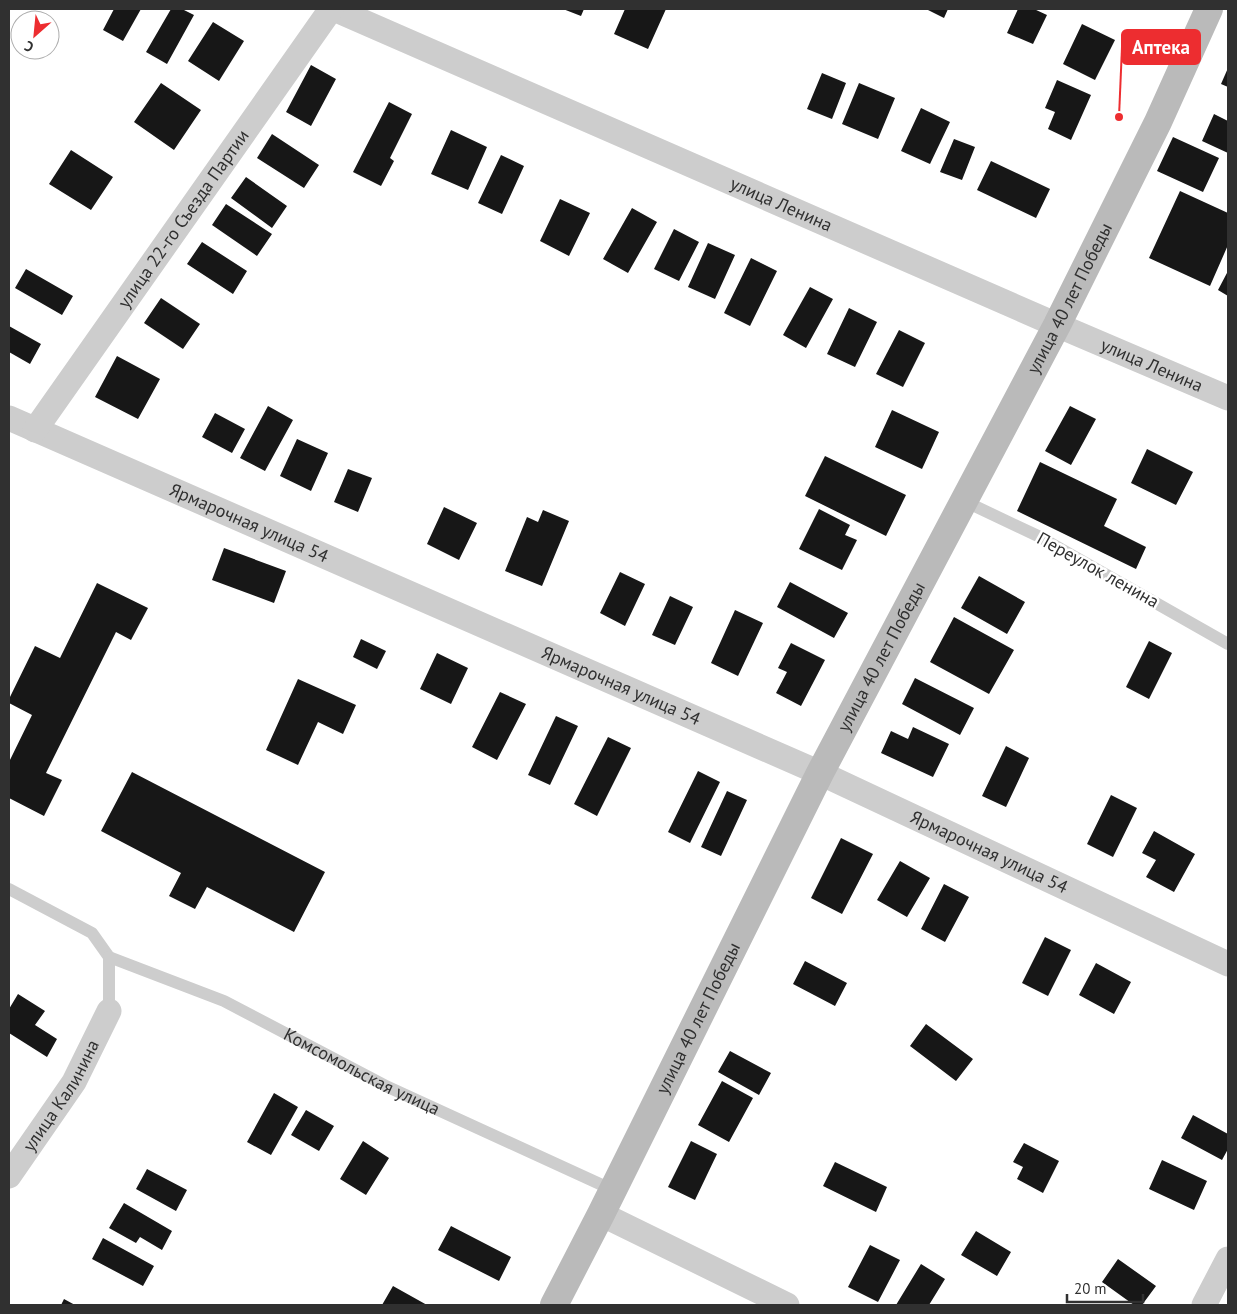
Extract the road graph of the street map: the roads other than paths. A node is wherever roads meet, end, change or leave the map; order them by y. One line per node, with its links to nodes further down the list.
1 (332, 9): 3 (street, улица Ленина); 6 (street, улица 22-го Съезда Партии)
2 (1209, 9): 3 (main road, улица 40 лет Победы)
3 (1057, 325): 4 (street, улица Ленина); 7 (main road, улица 40 лет Победы)
4 (1228, 398)
5 (9, 418): 6 (street, Ярмарочная улица 54)
6 (35, 430): 9 (street, Ярмарочная улица 54)
7 (964, 501): 8 (lane, Переулок ленина); 9 (main road, улица 40 лет Победы)
8 (1228, 644)
9 (820, 773): 12 (street, Ярмарочная улица 54); 15 (main road, улица 40 лет Победы)
10 (9, 889): 11 (lane)
11 (109, 957): 13 (lane); 15 (lane, Комсомольская улица)
12 (1228, 964)
13 (109, 1011): 14 (street, улица Калинина)
14 (9, 1176)
15 (613, 1190): 16 (main road, улица 40 лет Победы)
16 (601, 1214): 18 (main road, улица 40 лет Победы); 19 (street)
17 (1228, 1259): 20 (street)
18 (554, 1305)
19 (787, 1305)
20 (1204, 1305)

